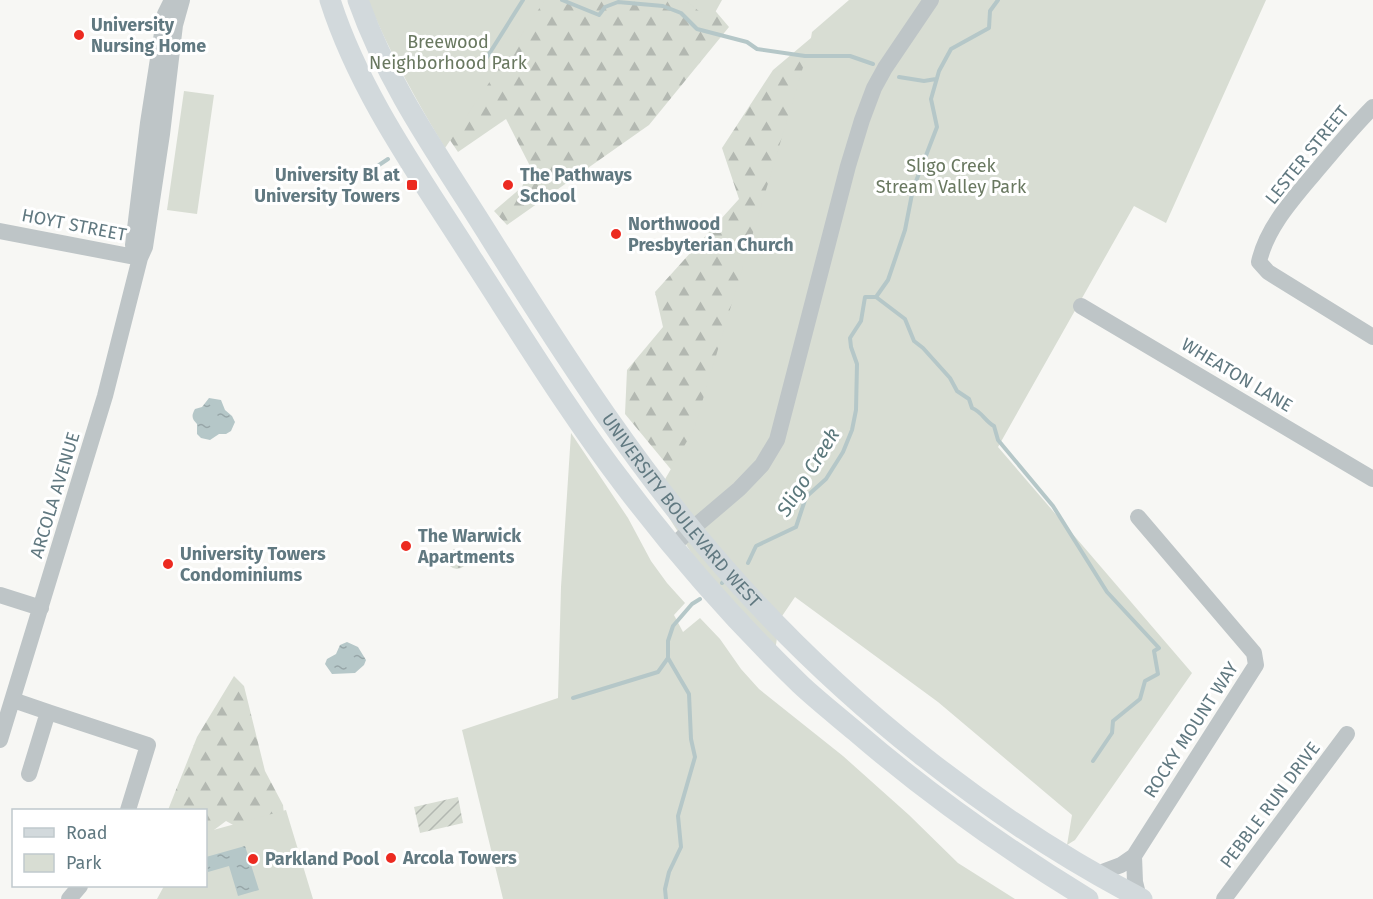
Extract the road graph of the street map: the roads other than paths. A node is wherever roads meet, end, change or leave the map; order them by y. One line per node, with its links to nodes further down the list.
1 (172, 0): 8 (street, ARCOLA AVENUE)
2 (182, 0): 8 (street, ARCOLA AVENUE)
3 (330, 0): 14 (main road, UNIVERSITY BOULEVARD WEST)
4 (358, 0): 13 (main road, UNIVERSITY BOULEVARD WEST)
5 (932, 0): 13 (street)
6 (1373, 107): 10 (street, LESTER STREET)
7 (0, 231): 8 (street, HOYT STREET)
8 (140, 258): 16 (street, ARCOLA AVENUE)
9 (1081, 306): 11 (street, WHEATON LANE)
10 (1370, 330)
11 (1373, 479)
12 (1138, 517): 23 (street, ROCKY MOUNT WAY)
13 (692, 528): 14 (street); 24 (main road, UNIVERSITY BOULEVARD WEST)
14 (672, 546): 28 (main road, UNIVERSITY BOULEVARD WEST)
15 (0, 595): 16 (street)
16 (41, 608): 17 (street, ARCOLA AVENUE)
17 (13, 700): 18 (street); 20 (street, ARCOLA AVENUE)
18 (48, 712): 21 (street); 22 (street)
19 (1347, 734): 29 (street, PEBBLE RUN DRIVE)
20 (0, 740)
21 (29, 774)
22 (128, 809)
23 (1134, 856): 24 (street, ROCKY MOUNT WAY); 26 (street)
24 (1097, 874): 26 (main road, UNIVERSITY BOULEVARD WEST)
25 (78, 887): 27 (street)
26 (1140, 898)
27 (69, 899)
28 (1088, 899)
29 (1224, 899)

